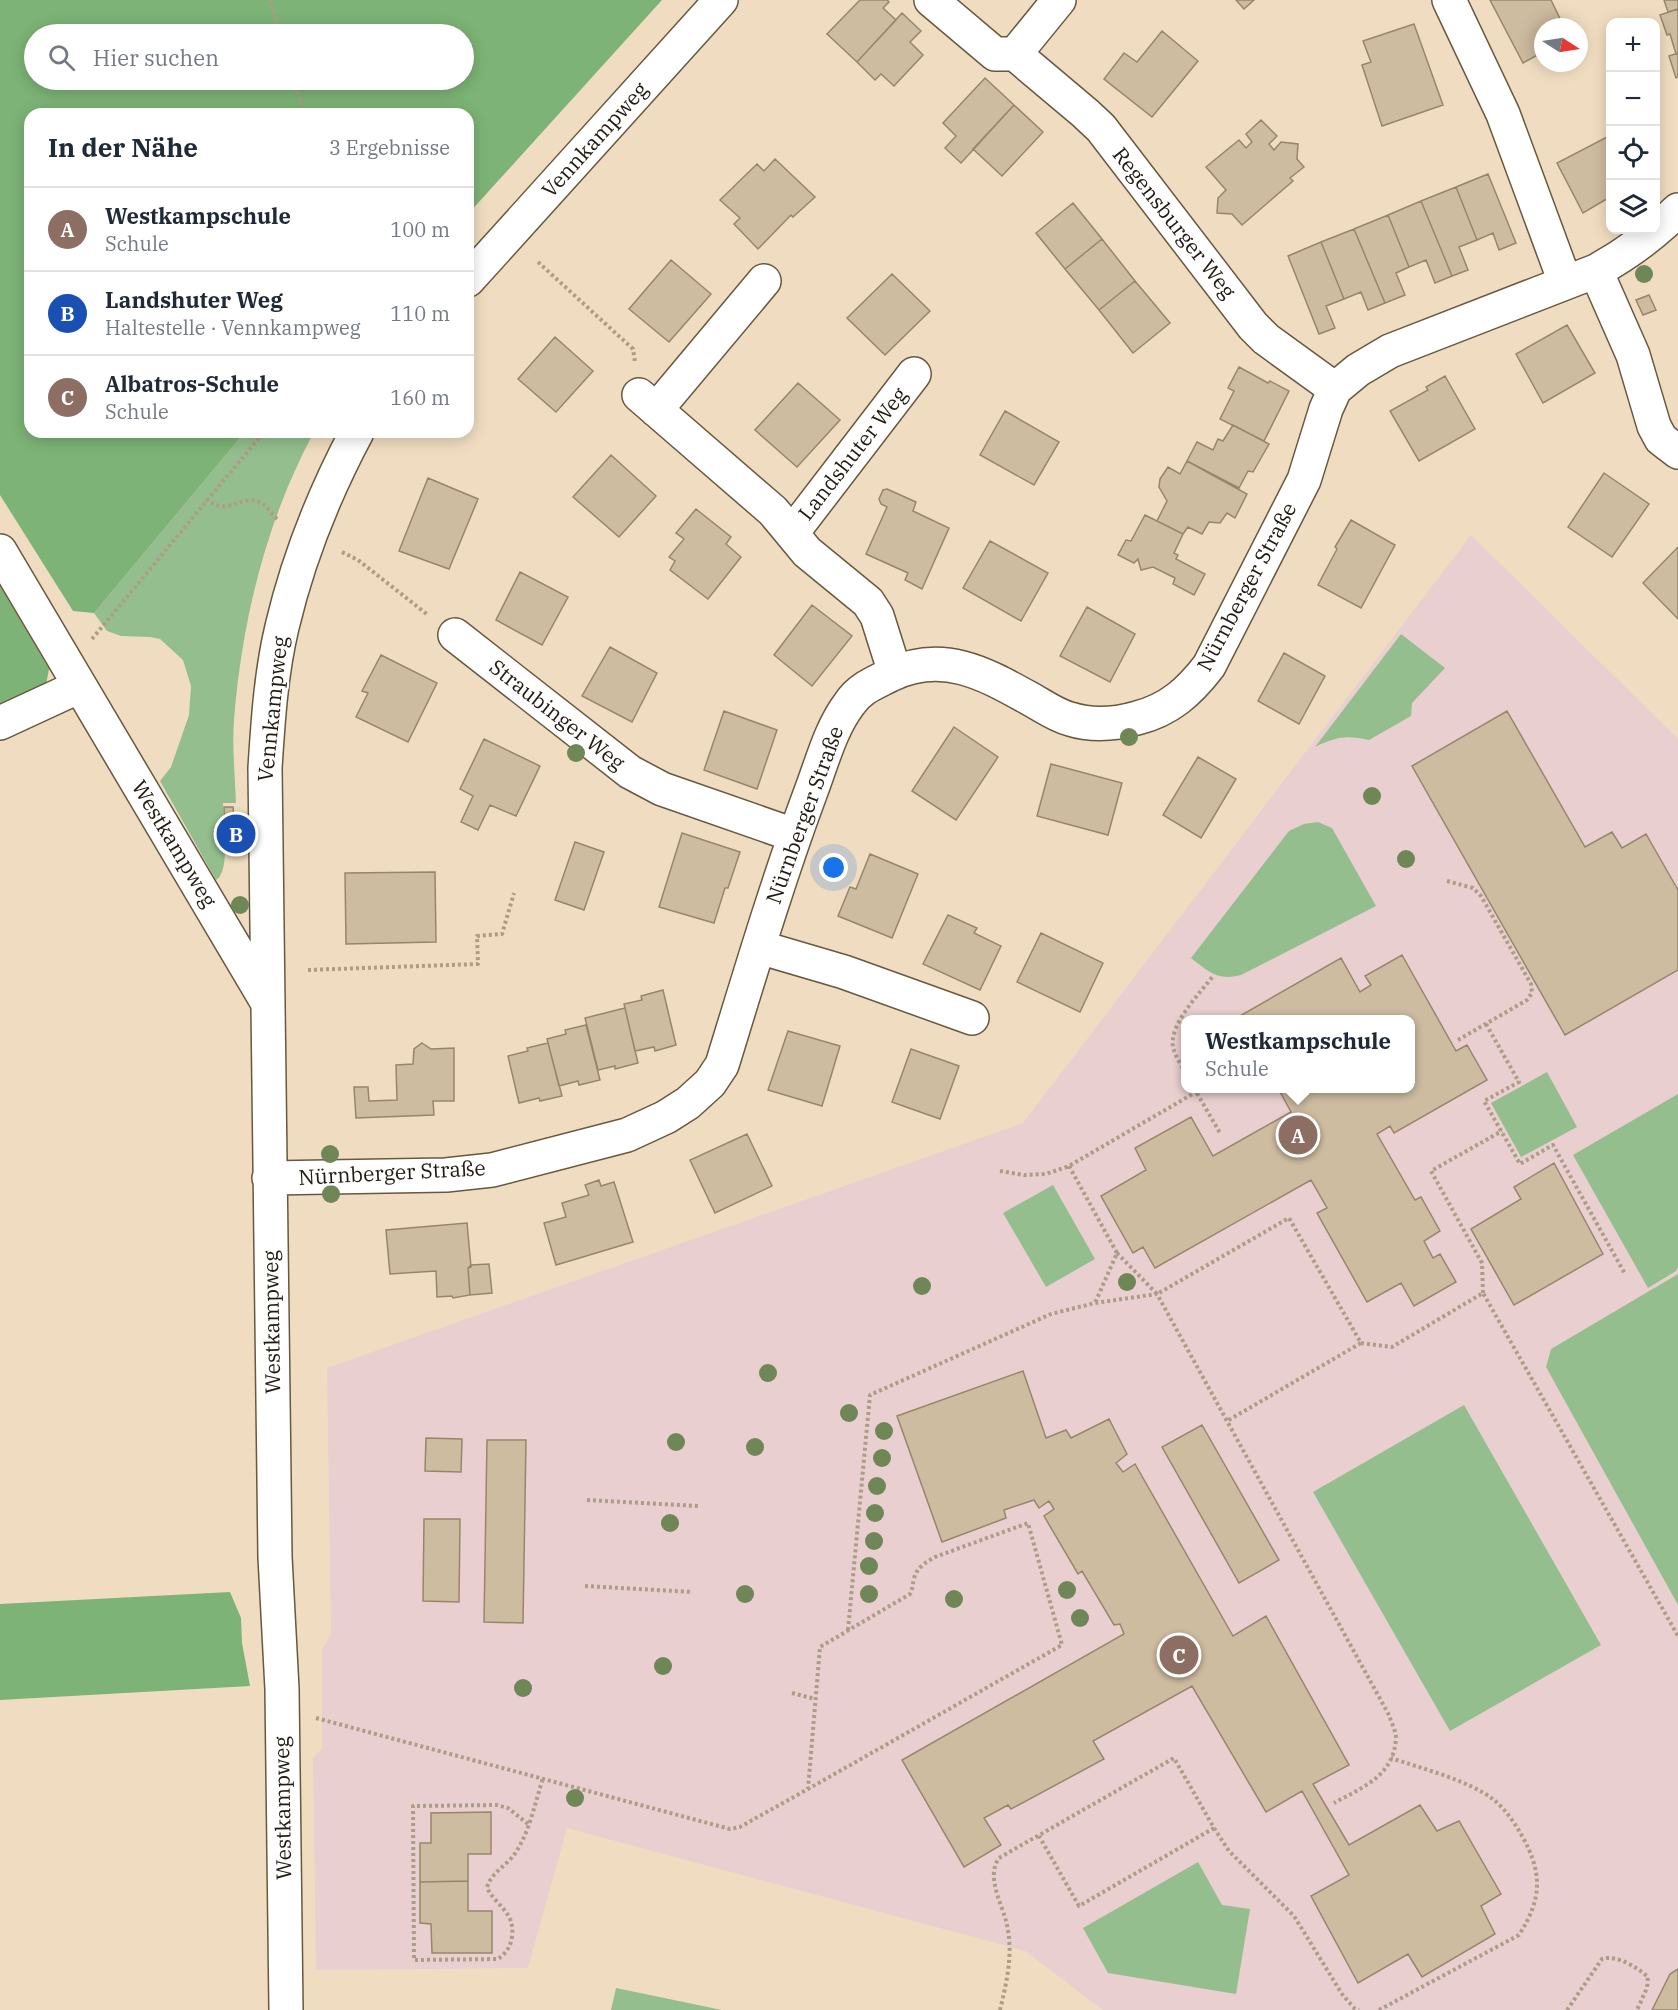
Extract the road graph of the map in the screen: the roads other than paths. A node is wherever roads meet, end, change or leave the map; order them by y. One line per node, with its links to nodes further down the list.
1 (721, 0): 8 (street, Vennkampweg)
2 (931, 0): 5 (street, Regensburger Weg)
3 (1059, 0): 5 (street)
4 (1449, 0): 10 (street)
5 (1015, 54): 12 (street, Regensburger Weg)
6 (1678, 210): 7 (street, Nürnberger Straße)
7 (1596, 271): 10 (street, Nürnberger Straße); 14 (street)
8 (474, 273)
9 (765, 282): 15 (street, Landshuter Weg)
10 (1565, 282): 12 (street, Nürnberger Straße)
11 (914, 374): 15 (street, Landshuter Weg)
12 (1335, 389): 18 (street, Nürnberger Straße)
13 (354, 438): 23 (street, Vennkampweg)
14 (1678, 452)
15 (792, 533): 18 (street, Landshuter Weg)
16 (0, 551): 19 (street, Westkampweg)
17 (455, 635): 21 (street, Straubinger Weg)
18 (895, 673): 21 (street, Nürnberger Straße)
19 (74, 676): 20 (street); 23 (street, Westkampweg)
20 (0, 723)
21 (794, 835): 22 (street, Nürnberger Straße)
22 (759, 947): 24 (street); 25 (street, Nürnberger Straße)
23 (267, 1001): 25 (street, Westkampweg)
24 (972, 1018)
25 (269, 1178): 26 (street, Westkampweg)
26 (286, 2010)

